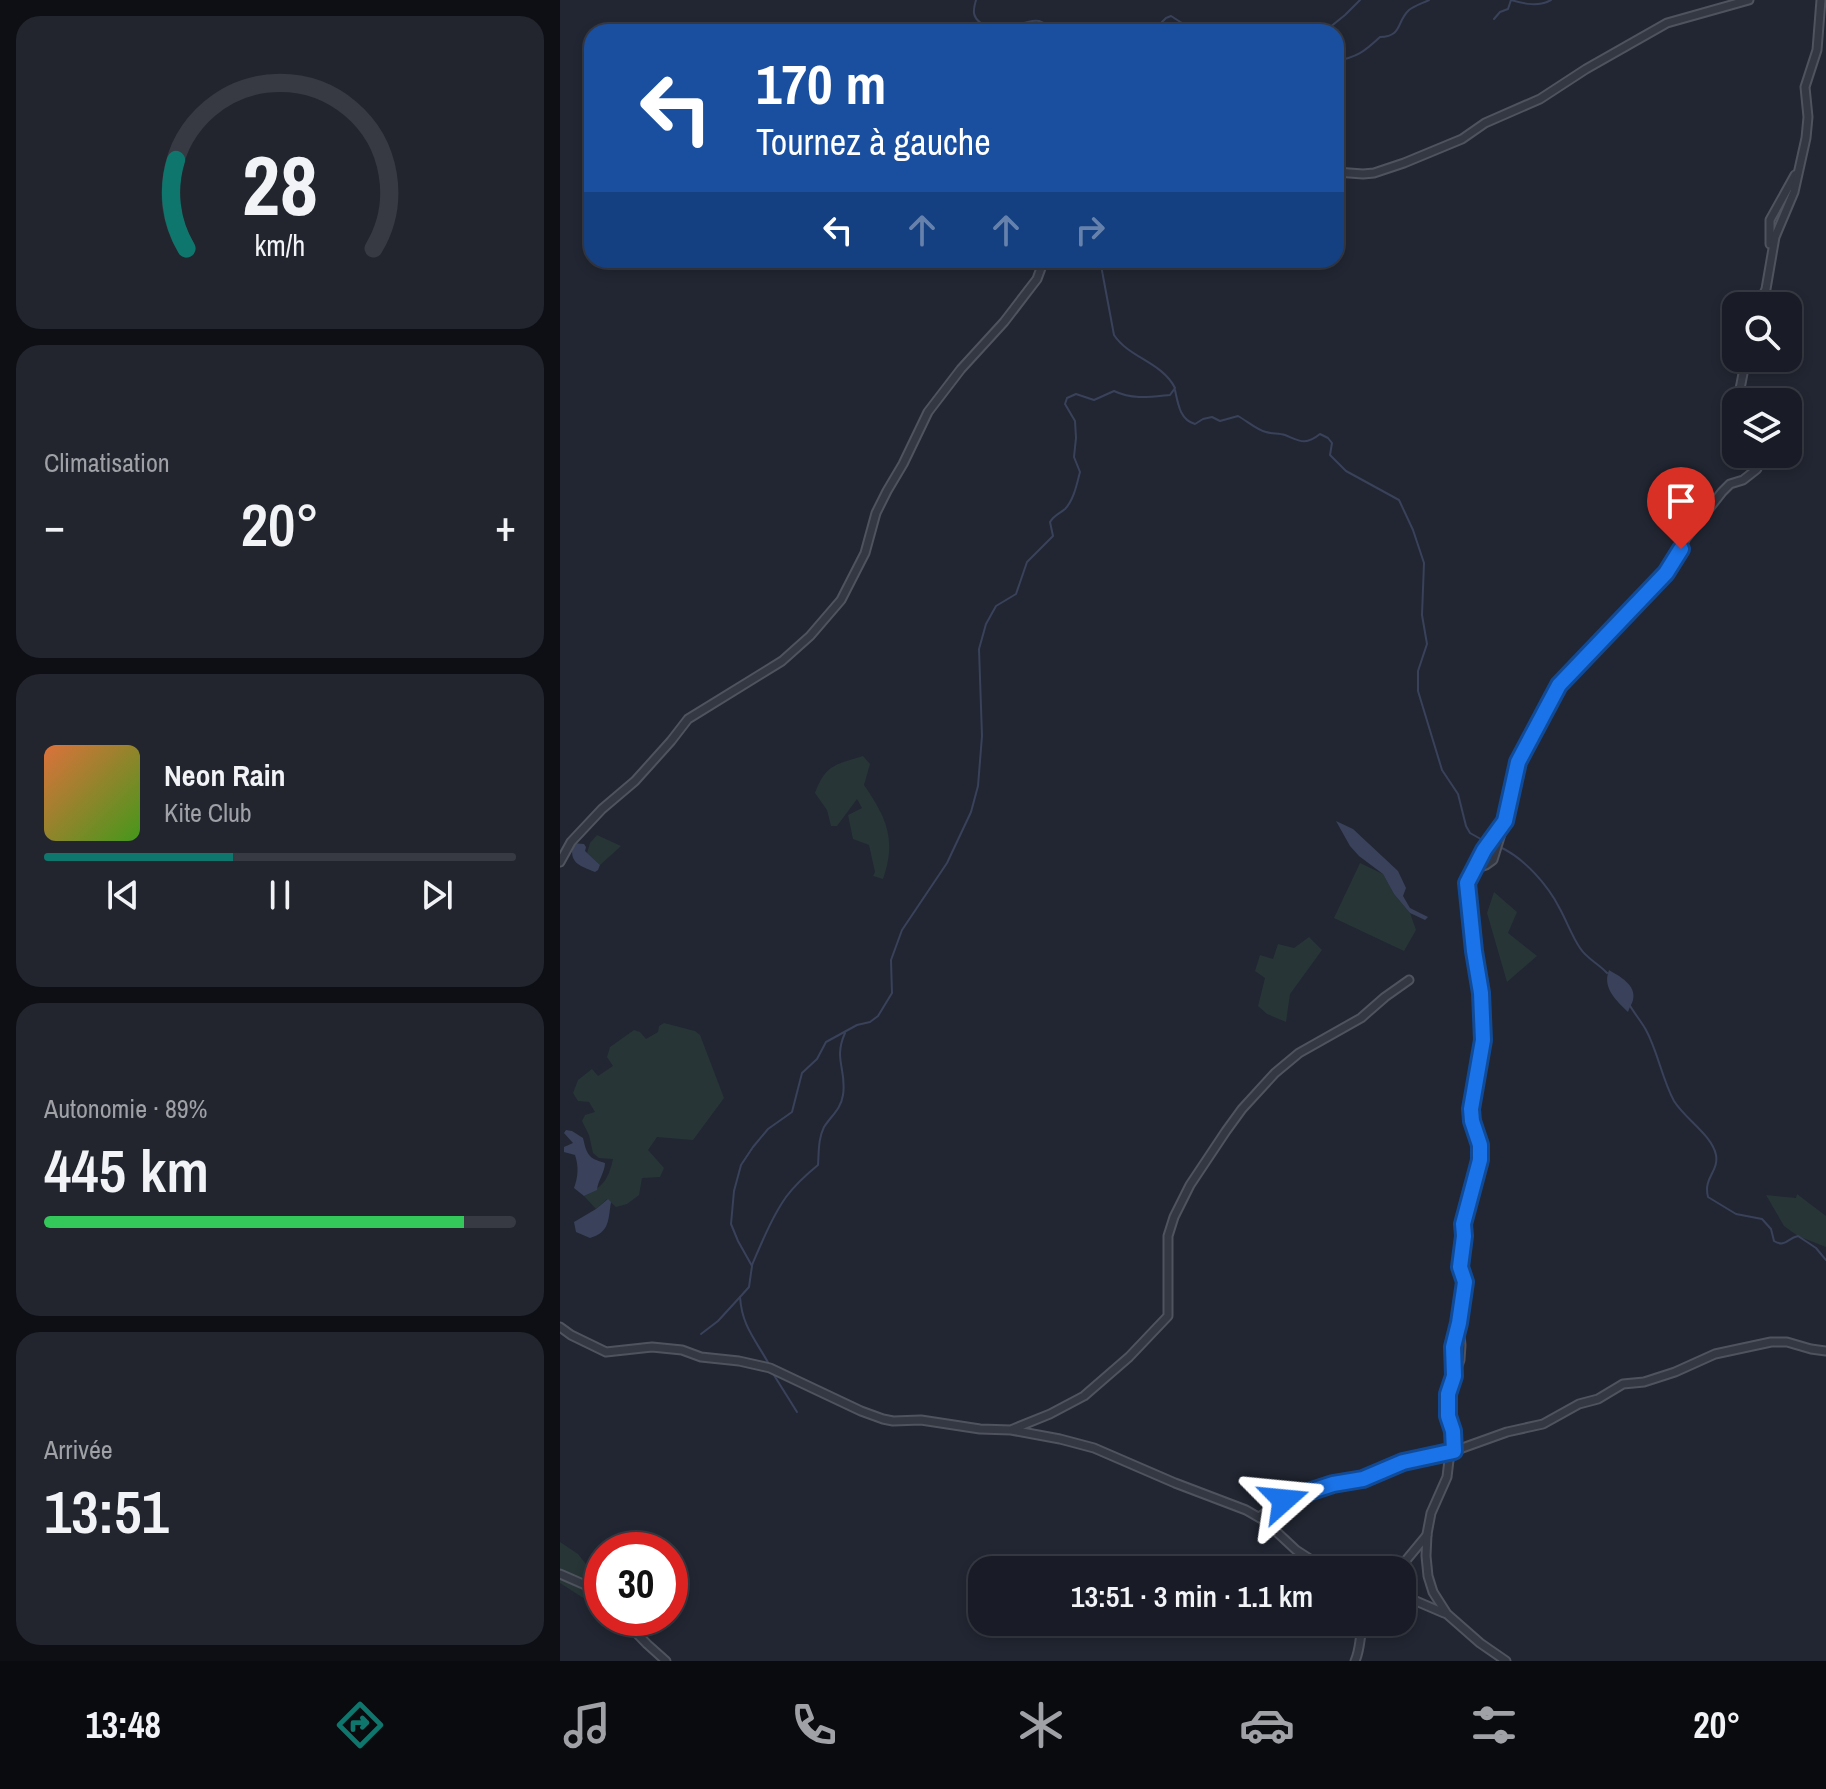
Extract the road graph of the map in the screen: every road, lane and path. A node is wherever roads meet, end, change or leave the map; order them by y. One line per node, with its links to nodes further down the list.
1 (1749, 0): 3 (street)
2 (1821, 0): 5 (street)
3 (1344, 173)
4 (1041, 268): 8 (street)
5 (1764, 292)
6 (1757, 468): 7 (street)
7 (1505, 821): 9 (street); 9 (street)
8 (560, 862)
9 (1475, 870): 14 (street)
10 (1409, 980): 13 (street)
11 (560, 1327): 13 (street)
12 (1826, 1351): 14 (street)
13 (1011, 1430): 15 (street)
14 (1454, 1451): 15 (street); 16 (street)
15 (1259, 1517): 17 (street)
16 (1427, 1534): 18 (street); 22 (street)
17 (1305, 1556)
18 (1409, 1556)
19 (560, 1574): 20 (street)
20 (584, 1584)
21 (1416, 1601): 22 (street)
22 (1447, 1614): 27 (street)
23 (639, 1636): 25 (street)
24 (1362, 1636): 26 (street)
25 (666, 1661)
26 (1355, 1661)
27 (1506, 1661)

